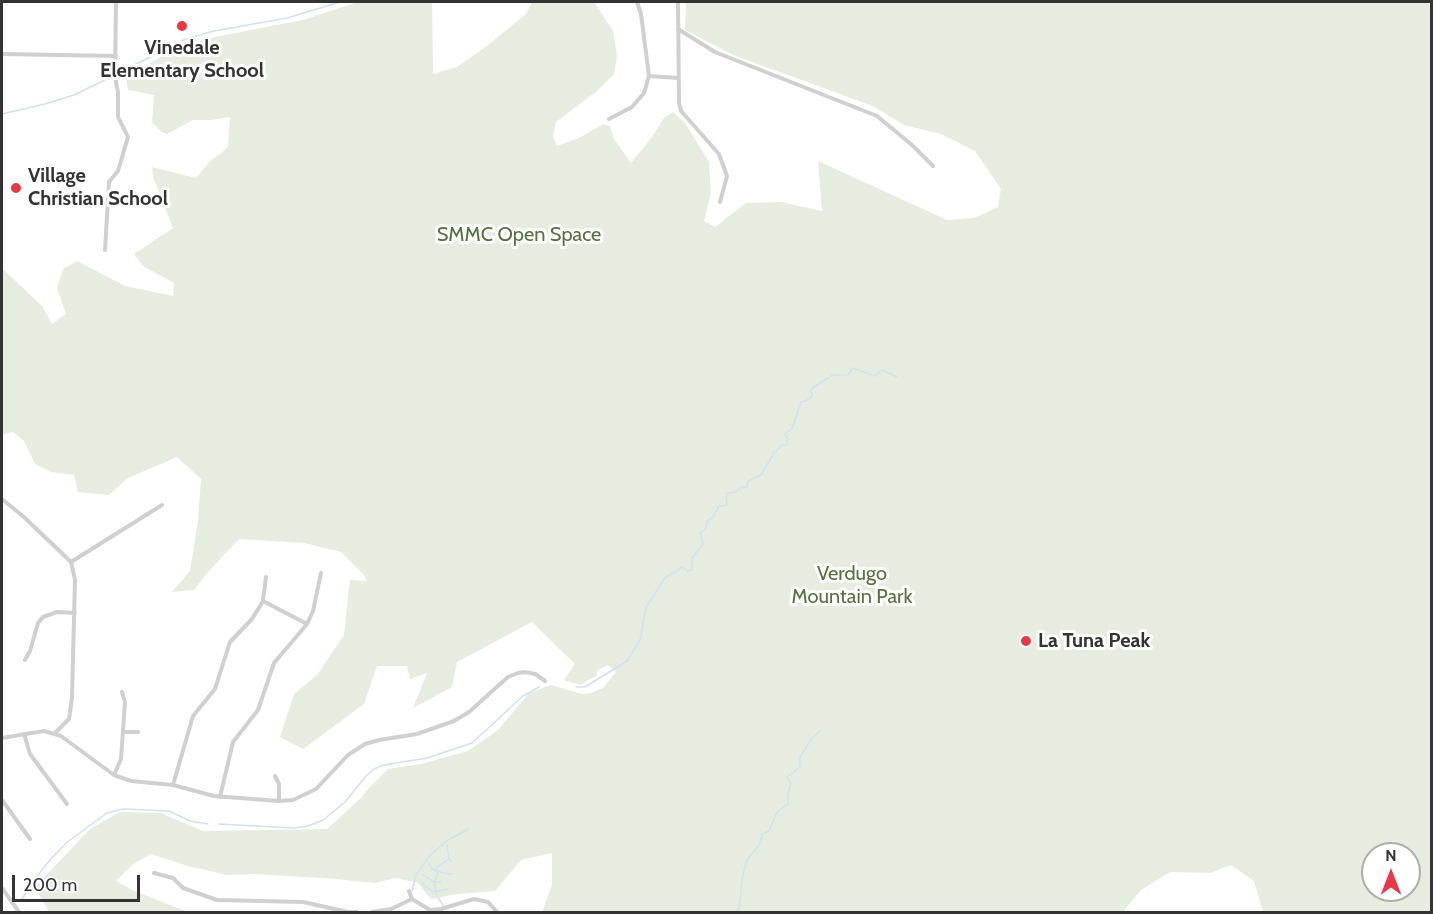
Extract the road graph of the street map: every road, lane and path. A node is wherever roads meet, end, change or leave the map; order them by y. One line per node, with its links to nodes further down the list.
1 (116, 2): 6 (street)
2 (638, 2): 7 (street)
3 (678, 2): 4 (street)
4 (678, 29): 8 (street); 10 (street)
5 (2, 54): 6 (street)
6 (116, 56): 12 (street)
7 (649, 76): 8 (street); 9 (street)
8 (679, 78): 11 (street)
9 (609, 119)
10 (933, 166)
11 (720, 201)
12 (105, 250)
13 (2, 499): 15 (street)
14 (162, 505): 15 (street)
15 (71, 562): 19 (street)
16 (321, 573): 20 (street)
17 (266, 577): 18 (street)
18 (263, 601): 20 (street); 31 (street)
19 (75, 613): 21 (street); 26 (street)
20 (307, 624): 32 (street)
21 (25, 660)
22 (545, 681): 34 (street)
23 (122, 692): 24 (street)
24 (123, 732): 25 (street); 29 (street)
25 (138, 732)
26 (55, 733): 27 (street); 29 (street)
27 (24, 734): 28 (street); 35 (street)
28 (2, 738)
29 (114, 775): 31 (street)
30 (275, 776): 34 (street)
31 (173, 784): 32 (street)
32 (220, 797): 34 (street)
33 (2, 800): 36 (street)
34 (279, 801)
35 (67, 804)
36 (30, 839)
37 (154, 873): 42 (street)
38 (2, 888): 41 (street)
39 (408, 891): 40 (street)
40 (412, 899): 43 (street); 44 (street)
41 (19, 912)
42 (357, 912)
43 (372, 912)
44 (497, 912)

